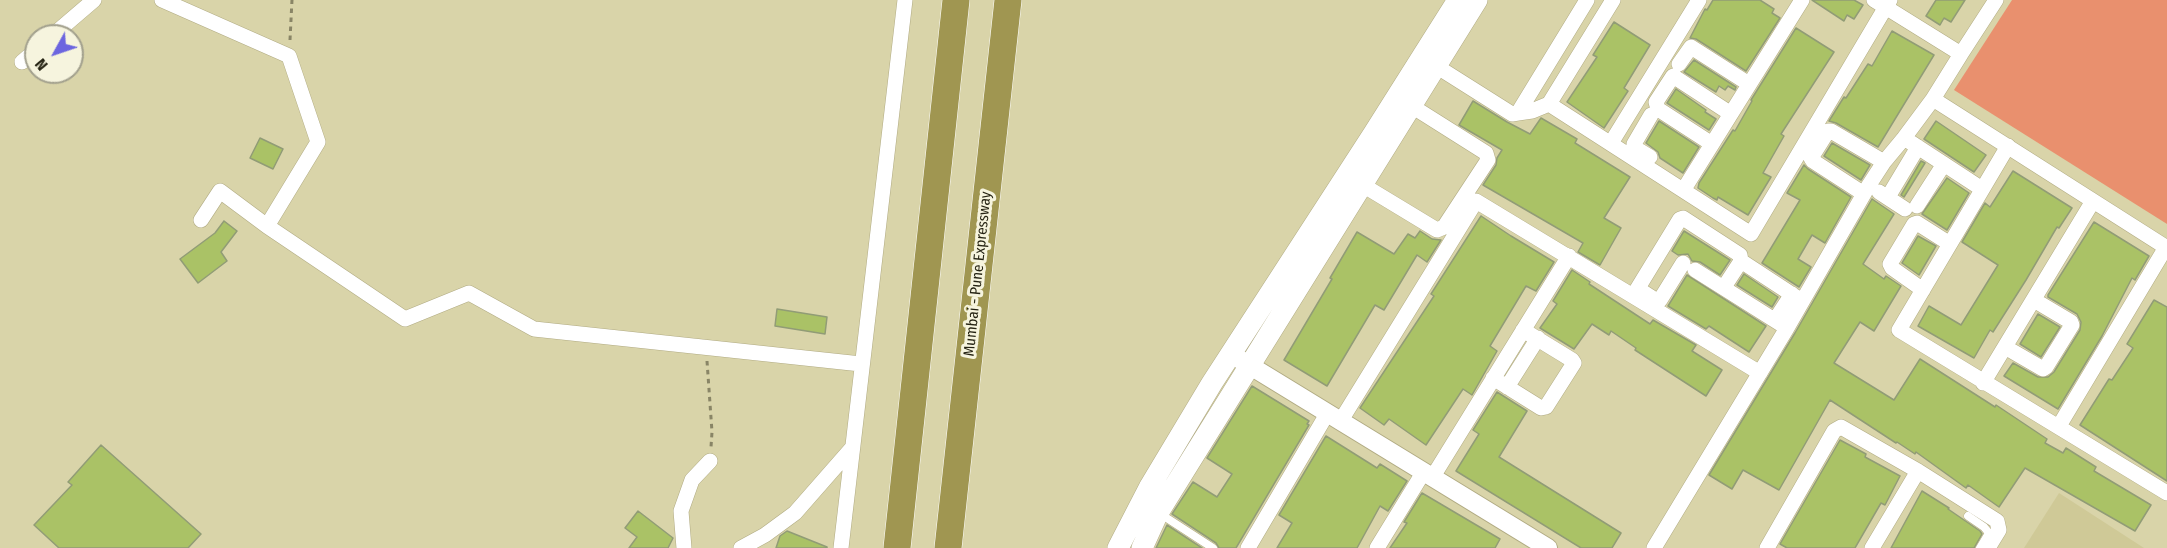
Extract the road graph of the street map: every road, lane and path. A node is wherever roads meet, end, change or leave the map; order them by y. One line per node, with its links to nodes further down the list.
1 (162, 0): 17 (street)
2 (292, 0): 17 (path)
3 (905, 0): 63 (street)
4 (956, 0): 81 (highway)
5 (1008, 0): 82 (highway, Mumbai - Pune Expressway)
6 (1458, 0): 62 (main road)
7 (1477, 0): 18 (main road)
8 (1587, 0): 26 (street)
9 (1613, 0): 23 (street)
10 (1699, 0): 19 (street)
11 (1802, 0): 21 (street)
12 (1996, 0): 16 (street)
13 (91, 1): 15 (street)
14 (1883, 3): 16 (street); 33 (street)
15 (65, 24)
16 (1961, 54): 22 (street)
17 (289, 56): 47 (street)
18 (1436, 66): 24 (main road); 26 (street)
19 (1659, 68): 20 (street); 28 (street)
20 (1676, 70): 21 (street); 25 (street); 31 (street)
21 (1746, 82): 25 (street); 31 (street)
22 (1933, 99): 30 (street); 34 (street)
23 (1549, 104): 26 (street); 32 (street)
24 (1410, 105): 39 (main road); 39 (street)
25 (1725, 110): 31 (street)
26 (1518, 113)
27 (1651, 115): 29 (street)
28 (1624, 120): 29 (street); 32 (street)
29 (1642, 131): 38 (street)
30 (1904, 138): 35 (street); 36 (street)
31 (1709, 141): 38 (street); 41 (street)
32 (1611, 143): 38 (street)
33 (1813, 144): 36 (street); 41 (street); 42 (street)
34 (2008, 146): 40 (street); 44 (street)
35 (1918, 147): 37 (street); 43 (street)
36 (1881, 160): 42 (street)
37 (1944, 164): 40 (street); 43 (street)
38 (1655, 166): 41 (street)
39 (1360, 184): 62 (main road)
40 (1979, 186): 48 (street)
41 (1684, 189)
42 (1864, 190): 43 (street); 55 (street)
43 (1888, 197)
44 (2093, 201): 49 (street); 56 (street)
45 (201, 220): 47 (street)
46 (1929, 222): 48 (street)
47 (267, 226): 60 (street)
48 (1948, 238): 53 (street); 53 (street)
49 (2166, 247): 69 (street)
50 (1569, 256): 54 (street); 58 (street); 68 (street)
51 (1741, 261): 52 (street); 54 (street); 55 (street)
52 (1724, 287): 54 (street); 57 (street)
53 (1919, 287): 66 (street)
54 (1636, 293): 64 (street)
55 (1797, 298): 57 (street)
56 (2034, 300): 61 (street); 61 (street)
57 (1781, 324): 64 (street)
58 (1524, 330): 59 (street); 65 (street)
59 (1538, 338): 67 (street); 67 (street)
60 (706, 347): 63 (street); 71 (path)
61 (2005, 347): 66 (street)
62 (1240, 359): 68 (street); 75 (main road); 83 (main road)
63 (861, 364): 70 (street)
64 (1760, 373): 89 (street)
65 (1493, 378): 67 (street); 73 (street)
66 (1983, 383): 69 (street)
67 (1507, 387)
68 (1333, 418): 73 (street); 86 (street)
69 (2059, 426): 74 (street)
70 (852, 448): 79 (street); 80 (street)
71 (710, 460): 78 (street)
72 (1918, 471): 90 (street); 91 (street); 93 (street)
73 (1427, 476): 77 (street); 87 (street)
74 (2167, 493)
75 (1158, 513): 84 (main road); 85 (lane)
76 (1968, 516): 92 (lane)
77 (1526, 542): 88 (street)
78 (684, 548)
79 (741, 548)
80 (841, 548)
81 (897, 548)
82 (948, 548)
83 (1118, 548)
84 (1142, 548)
85 (1213, 548)
86 (1248, 548)
87 (1377, 548)
88 (1548, 548)
89 (1654, 548)
90 (1767, 548)
91 (1872, 548)
92 (1980, 548)
93 (1988, 548)

